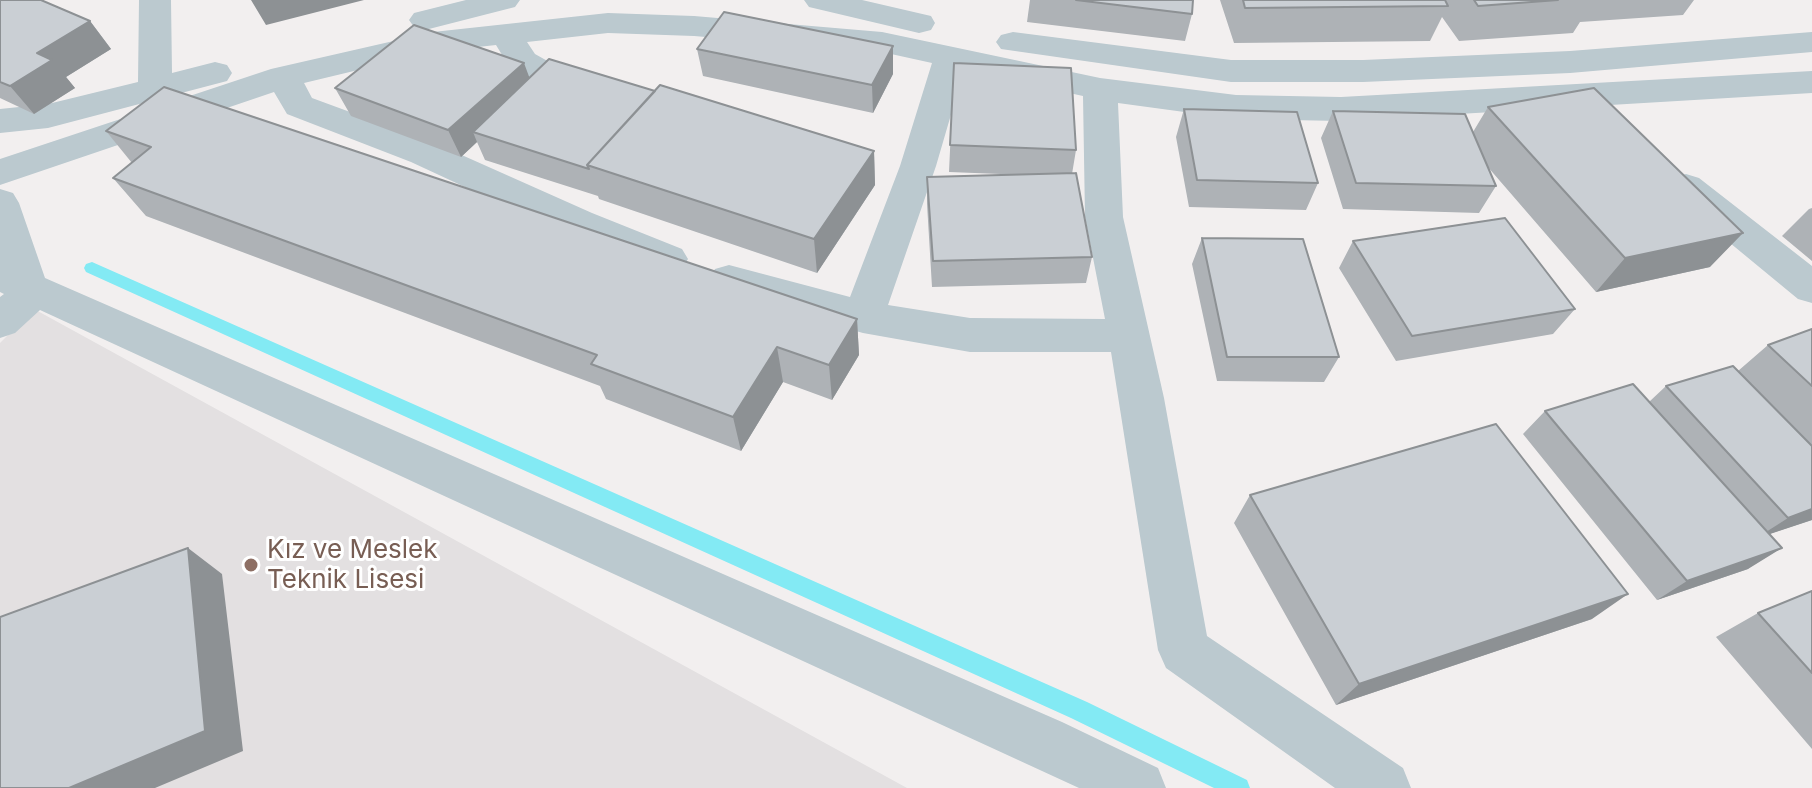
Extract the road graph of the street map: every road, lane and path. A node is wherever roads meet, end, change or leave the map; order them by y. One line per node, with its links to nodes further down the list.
1 (155, 0): 8 (street)
2 (820, 0): 4 (street)
3 (505, 17): 5 (street); 6 (street); 8 (street); 11 (street)
4 (1812, 42)
5 (951, 57): 9 (street); 19 (street)
6 (283, 77): 15 (street); 19 (street)
7 (1812, 82): 10 (street)
8 (155, 88): 12 (street)
9 (1100, 89): 10 (street); 20 (street)
10 (1572, 98): 13 (street)
11 (623, 100)
12 (0, 121)
13 (1608, 126)
14 (1655, 163): 17 (street)
15 (0, 172)
16 (0, 203): 18 (street)
17 (1812, 288)
18 (16, 294): 21 (street)
19 (863, 317): 20 (street)
20 (1129, 336): 22 (street)
21 (1138, 788)
22 (1383, 788)

